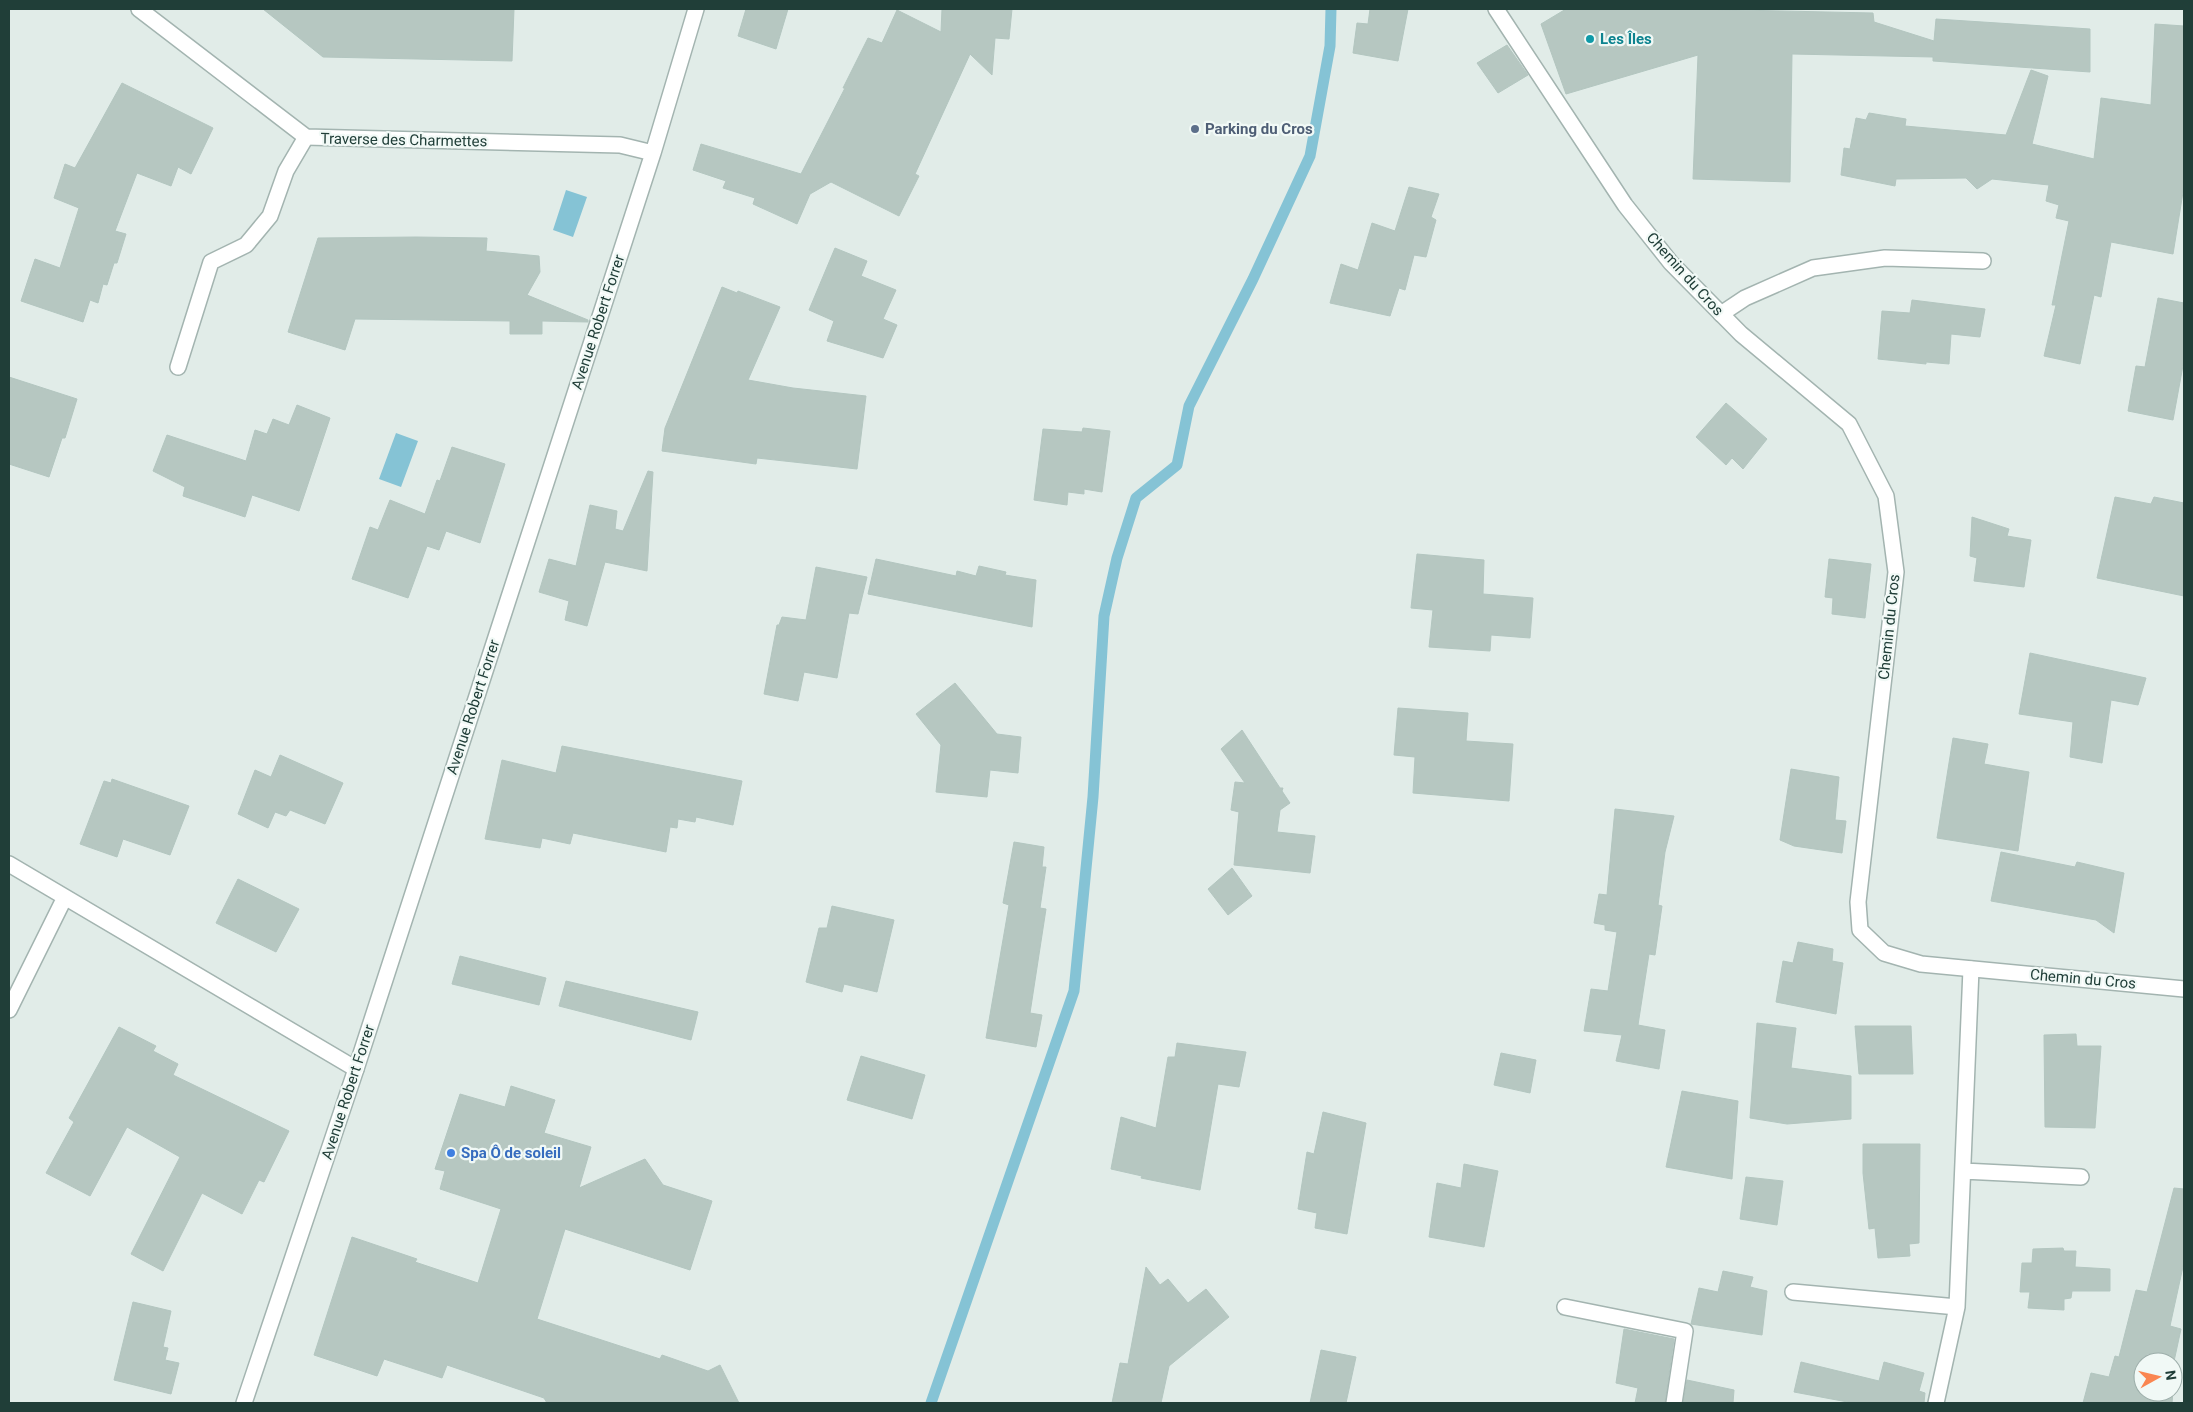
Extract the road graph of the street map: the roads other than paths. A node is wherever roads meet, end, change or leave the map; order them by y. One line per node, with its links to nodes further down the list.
1 (139, 9): 4 (street, Traverse des Charmettes)
2 (696, 9): 5 (street, Avenue Robert Forrer)
3 (1496, 9): 7 (street, Chemin du Cros)
4 (306, 137): 5 (street, Traverse des Charmettes); 8 (street)
5 (653, 153): 14 (street, Avenue Robert Forrer)
6 (1983, 261): 7 (street)
7 (1720, 314): 11 (street, Chemin du Cros)
8 (178, 367)
9 (9, 864): 10 (street)
10 (65, 897): 13 (street); 14 (street)
11 (1971, 969): 12 (street, Chemin du Cros); 15 (street)
12 (2184, 989)
13 (9, 1010)
14 (356, 1069): 20 (street, Avenue Robert Forrer)
15 (1963, 1171): 16 (street); 19 (street)
16 (2081, 1177)
17 (1793, 1292): 19 (street)
18 (1565, 1307): 21 (street)
19 (1957, 1307): 22 (street)
20 (244, 1403)
21 (1674, 1403)
22 (1936, 1403)

